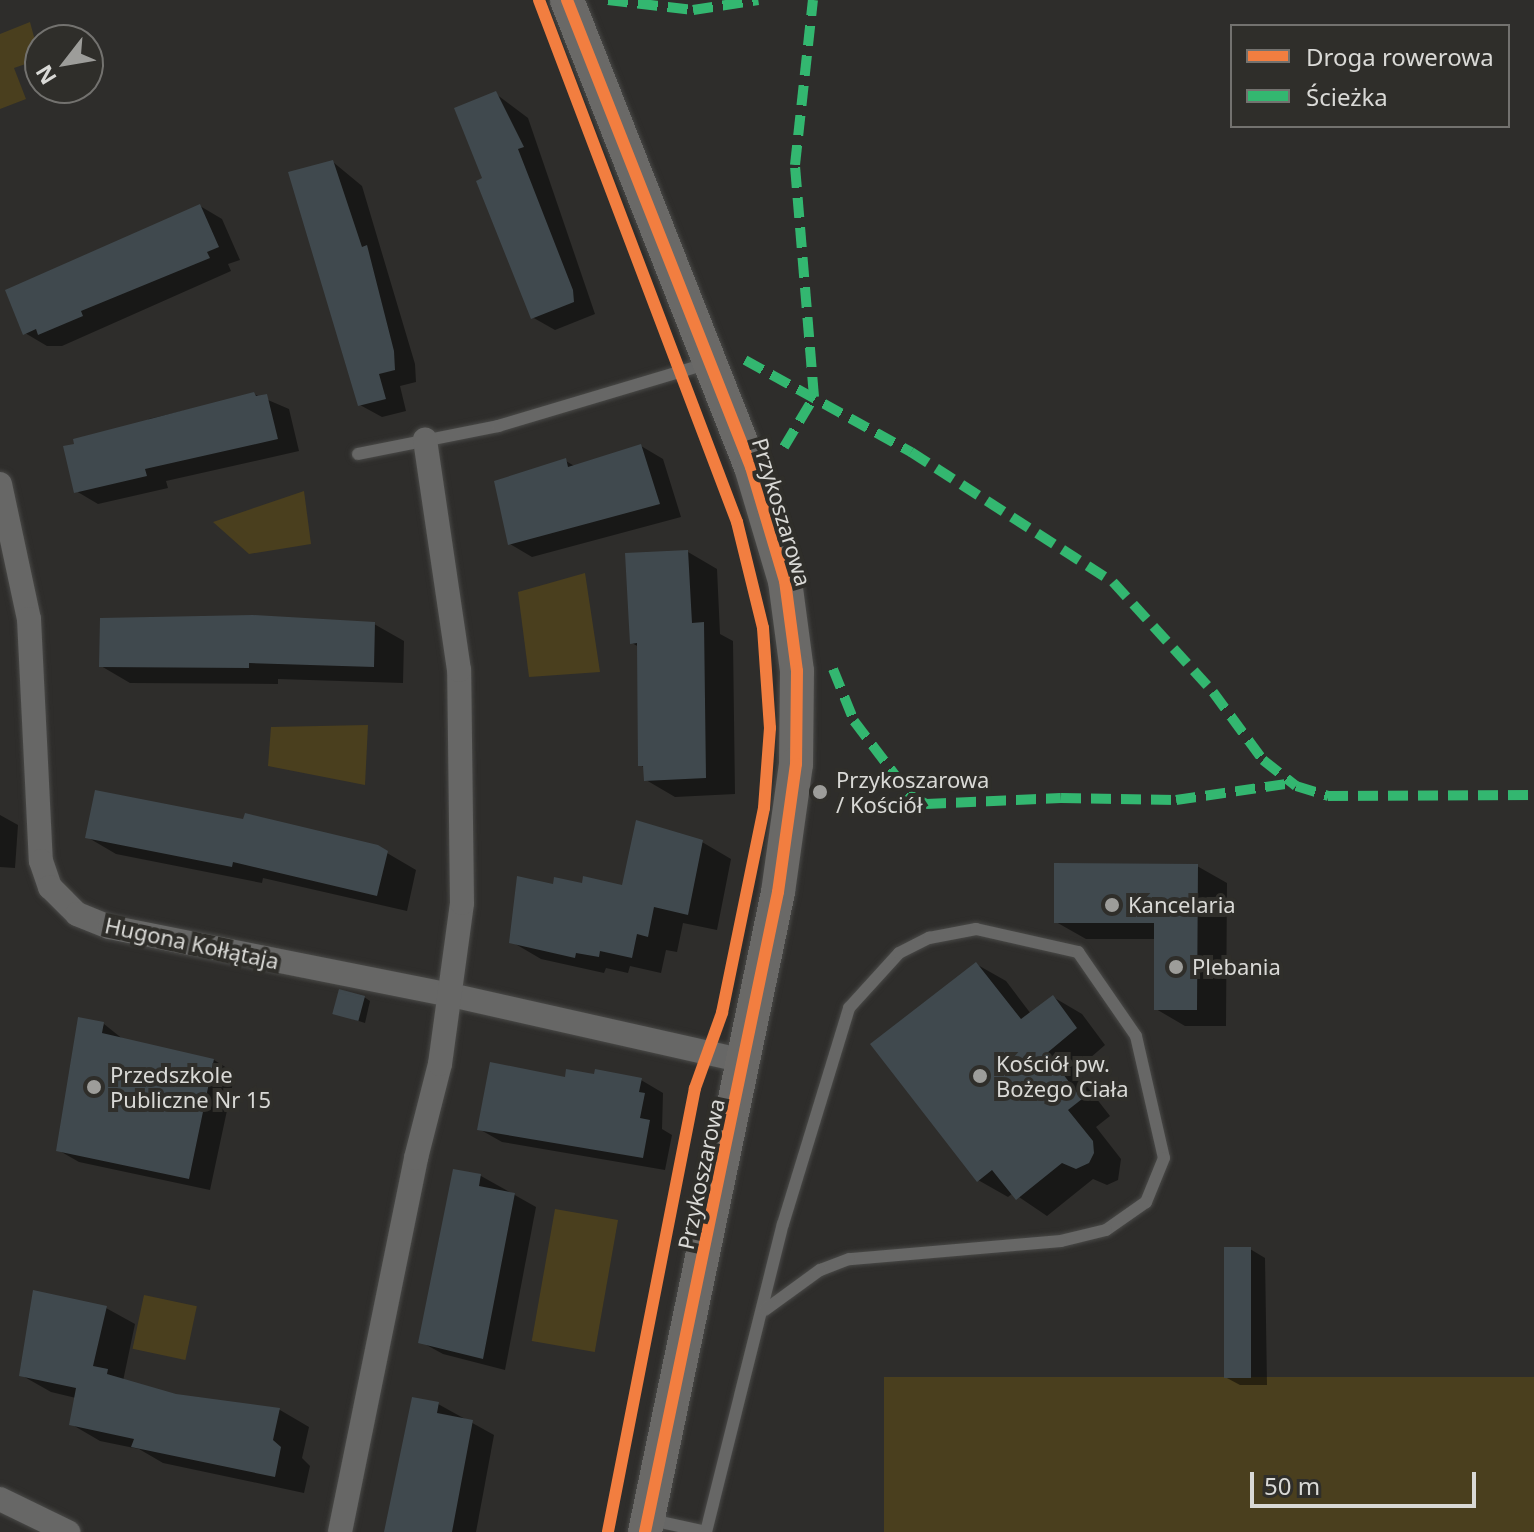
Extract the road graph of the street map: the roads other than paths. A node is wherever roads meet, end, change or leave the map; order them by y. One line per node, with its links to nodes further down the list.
1 (567, 0): 2 (street, Przykoszarowa)
2 (709, 363): 3 (lane); 7 (street, Przykoszarowa)
3 (425, 439): 4 (lane); 6 (street)
4 (358, 454)
5 (0, 484): 6 (street, Hugona Kołłątaja)
6 (451, 995): 7 (street, Hugona Kołłątaja); 12 (street)
7 (745, 1061): 10 (street, Przykoszarowa)
8 (765, 1310): 8 (lane); 10 (lane)
9 (0, 1499): 11 (street)
10 (647, 1526)
11 (68, 1532)
12 (340, 1532)

